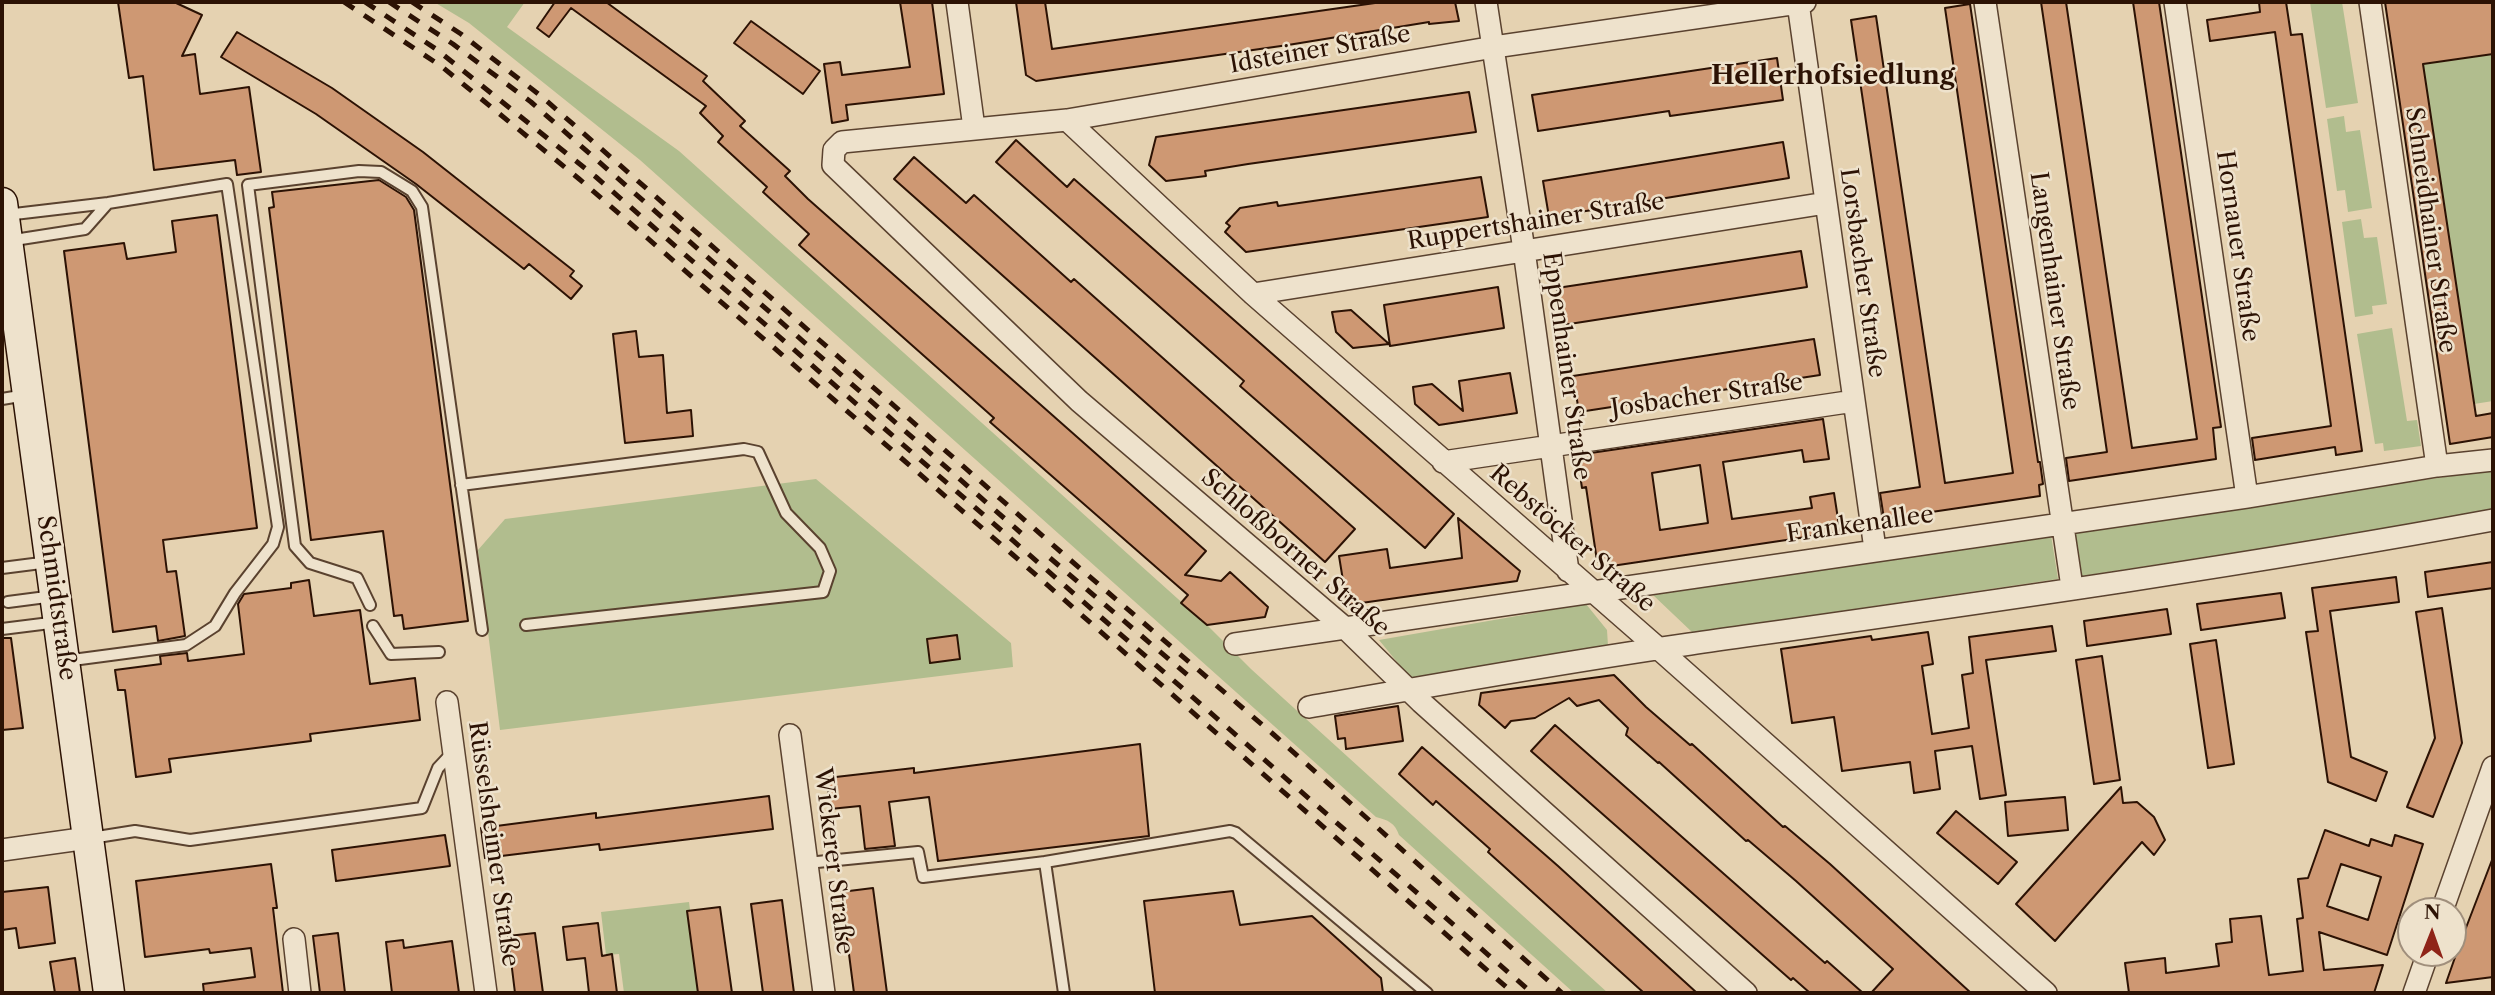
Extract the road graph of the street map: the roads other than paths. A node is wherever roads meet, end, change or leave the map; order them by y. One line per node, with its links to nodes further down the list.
1 (957, 2): 9 (street)
2 (1486, 2): 7 (street, Eppenhainer Straße)
3 (1802, 2): 7 (street, Idsteiner Straße); 12 (street, Lorsbacher Straße)
4 (1985, 2): 25 (street, Langenhainer Straße)
5 (2175, 2): 23 (street, Hornauer Straße)
6 (2370, 2): 21 (street, Schneidhainer Straße)
7 (1494, 47): 8 (street, Idsteiner Straße); 14 (street, Eppenhainer Straße)
8 (1068, 120): 9 (street, Idsteiner Straße); 15 (street, Rebstöcker Straße)
9 (974, 128): 10 (street, Idsteiner Straße)
10 (842, 142): 37 (street, Schloßborner Straße)
11 (108, 203): 13 (lane); 13 (lane); 43 (lane)
12 (1826, 203): 14 (street, Ruppertshainer Straße); 17 (street, Lorsbacher Straße)
13 (5, 234): 16 (main road, Schmidtstraße)
14 (1524, 250): 15 (street, Ruppertshainer Straße); 18 (street, Eppenhainer Straße)
15 (1253, 294): 20 (street, Rebstöcker Straße)
16 (15, 397): 27 (main road, Schmidtstraße)
17 (1854, 401): 18 (street, Josbacher Straße); 26 (street, Lorsbacher Straße)
18 (1549, 446): 20 (street, Josbacher Straße); 29 (street, Eppenhainer Straße)
19 (2493, 460): 21 (street, Frankenallee)
20 (1443, 462): 29 (street, Rebstöcker Straße)
21 (2437, 466): 23 (street, Frankenallee)
22 (461, 485): 33 (lane); 35 (lane); 39 (lane)
23 (2247, 497): 25 (street, Frankenallee)
24 (2493, 520): 30 (street)
25 (2063, 522): 26 (street, Frankenallee); 30 (street, Langenhainer Straße)
26 (1875, 550): 31 (street, Frankenallee)
27 (51, 562): 28 (lane); 34 (main road, Schmidtstraße)
28 (2, 568)
29 (1568, 571): 31 (street, Rebstöcker Straße)
30 (2072, 587): 41 (street)
31 (1592, 593): 37 (street, Frankenallee); 41 (street, Rebstöcker Straße)
32 (8, 602): 34 (lane)
33 (370, 605)
34 (58, 608): 38 (lane); 43 (main road, Schmidtstraße)
35 (526, 625)
36 (373, 626): 42 (lane)
37 (1345, 628): 40 (street, Frankenallee); 44 (street, Schloßborner Straße)
38 (2, 629)
39 (482, 631)
40 (1235, 644)
41 (1659, 649): 44 (street); 64 (street, Rebstöcker Straße)
42 (439, 652)
43 (65, 661): 50 (main road, Schmidtstraße)
44 (1408, 690): 46 (street); 63 (street, Schloßborner Straße)
45 (447, 702): 48 (street, Rüsselsheimer Straße)
46 (1310, 707)
47 (790, 735): 53 (street, Wickerer Straße)
48 (453, 752): 50 (lane); 59 (street, Rüsselsheimer Straße)
49 (2493, 767): 54 (street)
50 (88, 838): 51 (street); 57 (main road, Schmidtstraße)
51 (2, 850)
52 (1045, 862): 53 (lane); 61 (lane); 62 (lane)
53 (807, 863): 60 (street, Wickerer Straße)
54 (2447, 897)
55 (294, 939): 58 (street)
56 (2423, 967): 65 (street)
57 (109, 993)
58 (300, 993)
59 (486, 993)
60 (824, 993)
61 (1064, 993)
62 (1427, 993)
63 (1746, 993)
64 (2046, 993)
65 (2414, 993)

